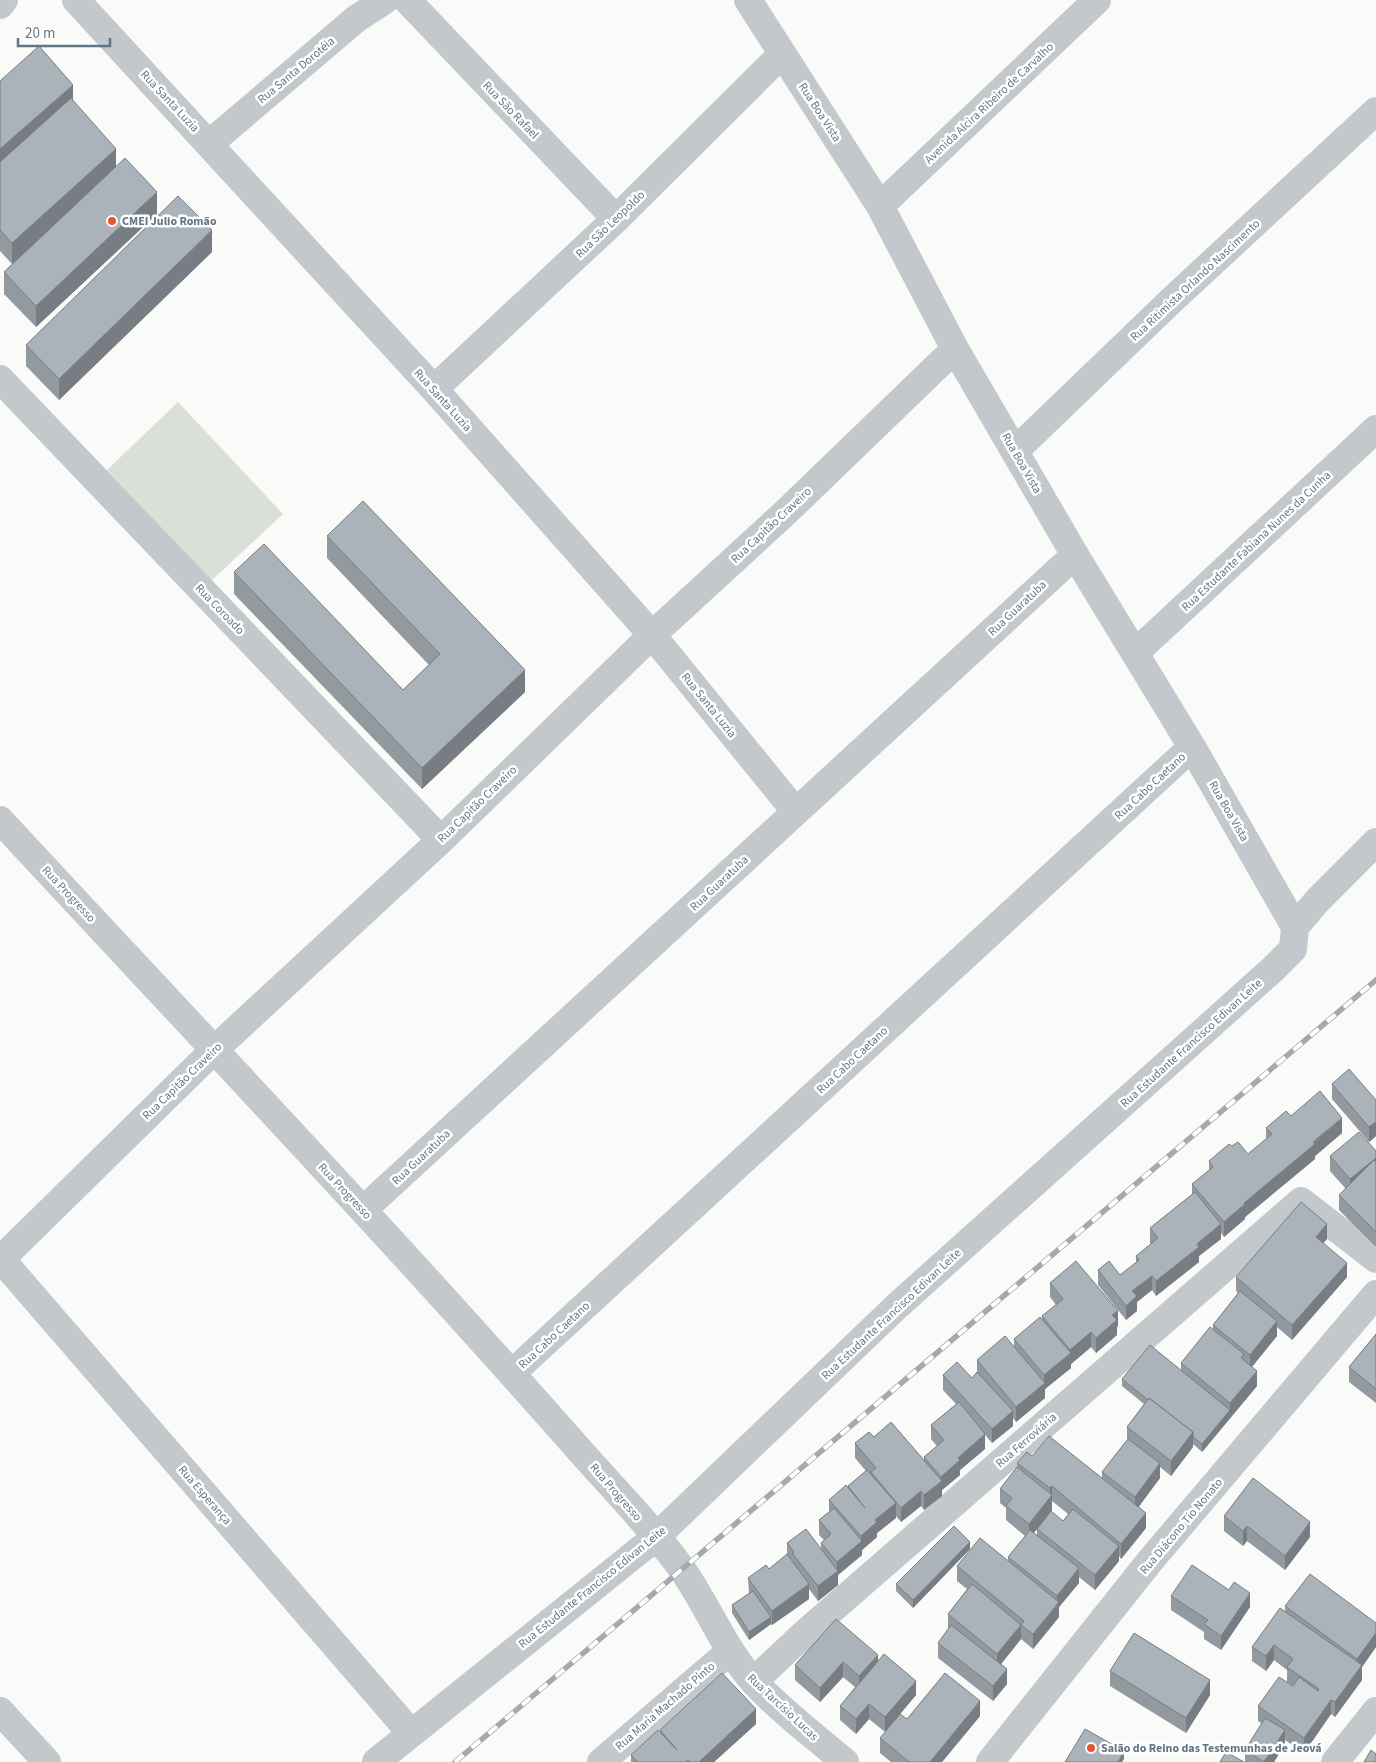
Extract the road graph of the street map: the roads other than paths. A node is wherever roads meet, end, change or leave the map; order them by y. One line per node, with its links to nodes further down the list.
1 (4, 0): 7 (street)
2 (76, 0): 10 (street, Rua Santa Luzia)
3 (385, 0): 10 (street, Rua Santa Dorotéia)
4 (407, 0): 12 (street, Rua São Rafael)
5 (748, 0): 8 (street, Rua Boa Vista)
6 (1097, 0): 11 (street, Avenida Alcira Ribeiro de Carvalho)
7 (0, 5)
8 (782, 54): 11 (street, Rua Boa Vista); 12 (street, Rua São Leopoldo)
9 (1376, 111): 17 (street, Rua Ritimista Orlando Nascimento)
10 (209, 144): 15 (street, Rua Santa Luzia)
11 (880, 206): 13 (street, Rua Boa Vista)
12 (616, 219): 15 (street, Rua São Leopoldo)
13 (955, 348): 17 (street, Rua Boa Vista); 19 (street, Rua Capitão Craveiro)
14 (0, 379): 24 (street, Rua Coroado)
15 (434, 389): 19 (street, Rua Santa Luzia)
16 (1376, 429): 20 (street, Rua Estudante Fabiana Nunes da Cunha)
17 (1015, 451): 18 (street, Rua Boa Vista)
18 (1075, 555): 20 (street, Rua Boa Vista); 22 (street, Rua Guaratuba)
19 (652, 635): 22 (street, Rua Santa Luzia); 24 (street, Rua Capitão Craveiro)
20 (1135, 653): 21 (street, Rua Boa Vista)
21 (1192, 747): 26 (street, Rua Boa Vista); 32 (street, Rua Cabo Caetano)
22 (796, 812): 28 (street, Rua Guaratuba)
23 (0, 820): 27 (street, Rua Progresso)
24 (441, 840): 27 (street, Rua Capitão Craveiro)
25 (1376, 842): 26 (street)
26 (1295, 927): 33 (street, Rua Estudante Francisco Edivan Leite)
27 (214, 1050): 28 (street, Rua Progresso); 29 (street, Rua Capitão Craveiro)
28 (363, 1210): 32 (street, Rua Progresso)
29 (0, 1259): 39 (street, Rua Esperança)
30 (1376, 1259): 36 (street, Rua Ferroviária)
31 (1376, 1294): 44 (street, Rua Diácono Tio Nonato)
32 (512, 1373): 33 (street, Rua Progresso)
33 (656, 1537): 34 (street, Rua Progresso); 39 (street, Rua Estudante Francisco Edivan Leite)
34 (682, 1569): 35 (street, Rua Tarcísio Lucas)
35 (730, 1651): 36 (street, Rua Tarcísio Lucas); 42 (street, Rua Maria Machado Pinto)
36 (754, 1681): 43 (street, Rua Tarcísio Lucas)
37 (0, 1711): 40 (street)
38 (1376, 1711): 45 (street)
39 (411, 1733): 41 (street, Rua Estudante Francisco Edivan Leite)
40 (47, 1762)
41 (376, 1762)
42 (601, 1762)
43 (845, 1762)
44 (990, 1762)
45 (1335, 1762)

